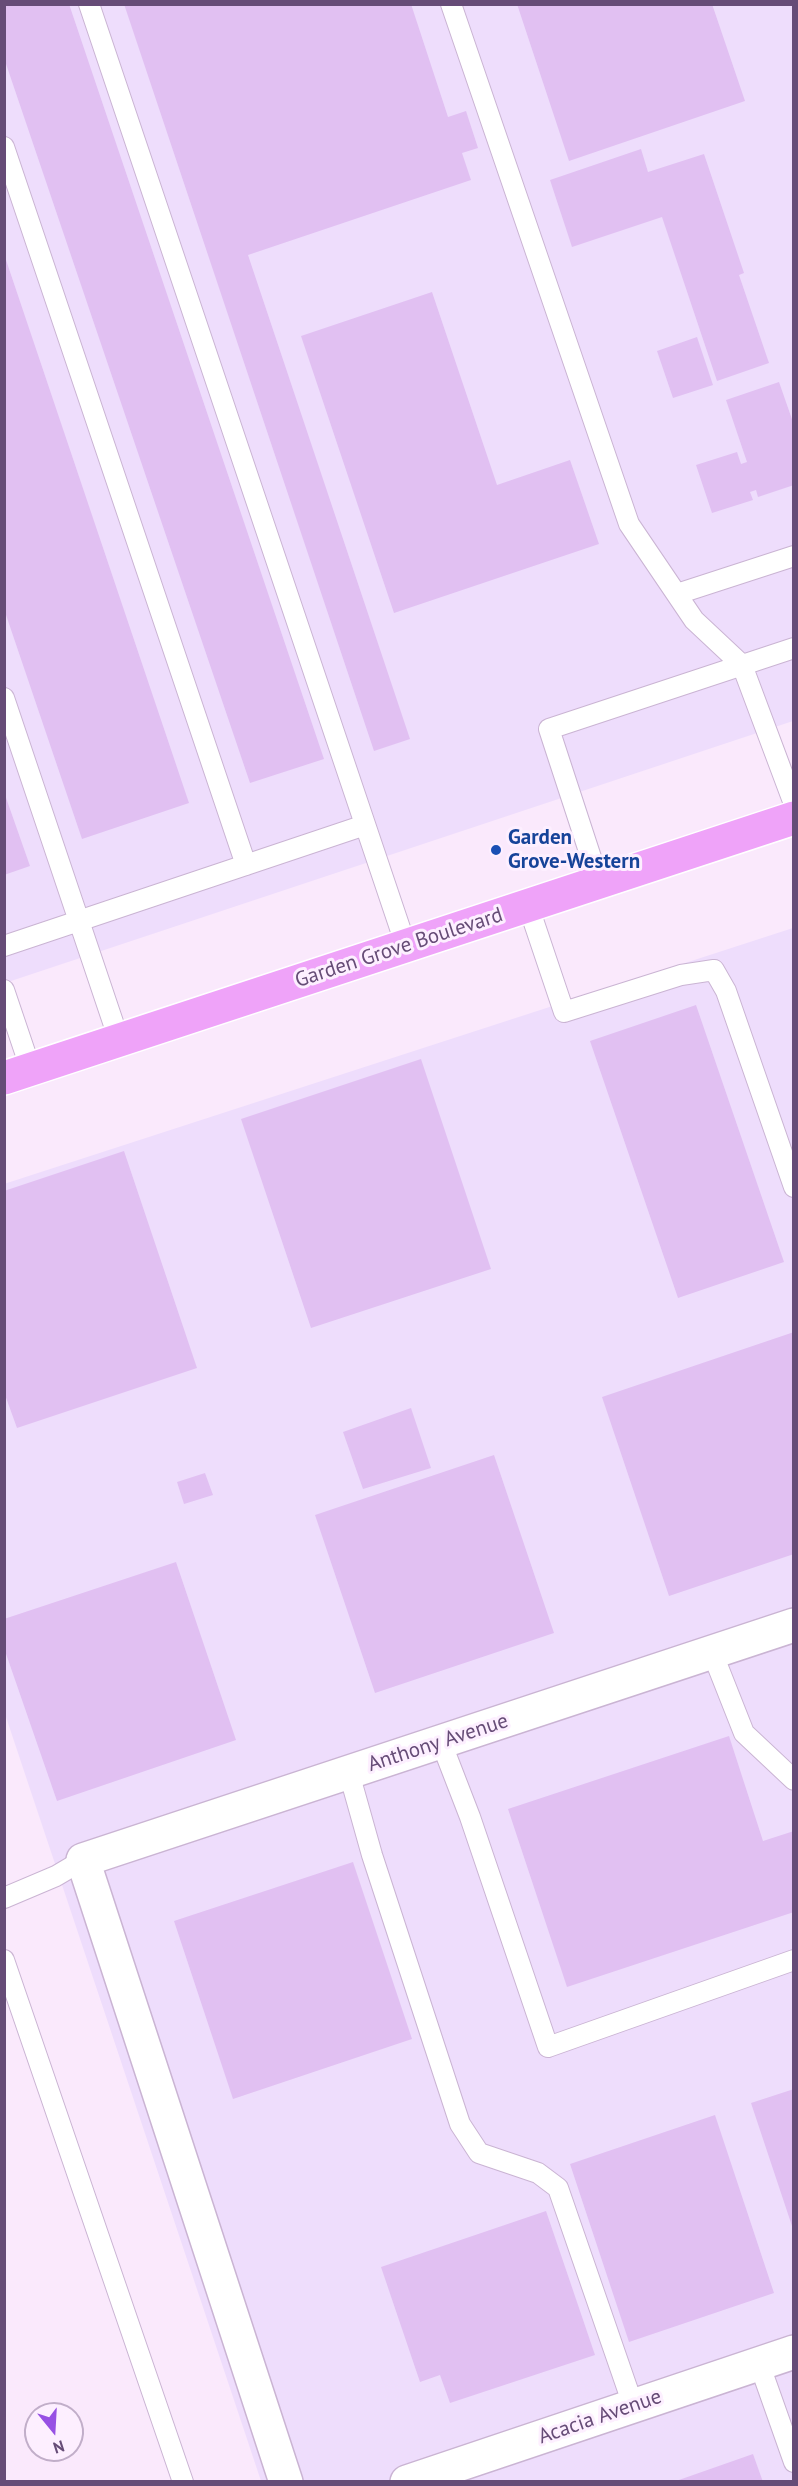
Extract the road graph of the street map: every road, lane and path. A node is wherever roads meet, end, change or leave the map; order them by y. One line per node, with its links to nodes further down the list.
1 (89, 4): 11 (lane)
2 (451, 4): 5 (lane)
3 (4, 147): 12 (lane)
4 (794, 556): 5 (lane)
5 (677, 594): 7 (lane)
6 (794, 648): 7 (lane)
7 (742, 665): 9 (lane); 13 (lane)
8 (4, 698): 15 (lane)
9 (794, 804)
10 (794, 818): 13 (main road, Garden Grove Boulevard)
11 (365, 825): 12 (lane); 17 (lane)
12 (246, 865): 15 (lane)
13 (599, 882): 14 (main road, Garden Grove Boulevard)
14 (528, 905): 17 (main road, Garden Grove Boulevard); 21 (lane)
15 (79, 920): 16 (lane); 19 (lane)
16 (4, 946)
17 (406, 946): 19 (main road, Garden Grove Boulevard)
18 (4, 990): 20 (lane)
19 (119, 1040): 20 (main road, Garden Grove Boulevard)
20 (18, 1074)
21 (794, 1187)
22 (794, 1625): 23 (street, Anthony Avenue)
23 (712, 1652): 24 (street, Anthony Avenue); 26 (lane)
24 (441, 1742): 25 (street, Anthony Avenue); 30 (lane)
25 (349, 1773): 27 (street, Anthony Avenue); 33 (lane)
26 (794, 1780)
27 (83, 1860): 28 (lane); 36 (street)
28 (4, 1898)
29 (4, 1960): 35 (lane)
30 (794, 1960)
31 (794, 2352): 32 (street, Acacia Avenue)
32 (759, 2363): 33 (street, Acacia Avenue); 34 (lane)
33 (633, 2405): 37 (street, Acacia Avenue)
34 (794, 2462)
35 (183, 2481)
36 (286, 2481)
37 (407, 2481)

